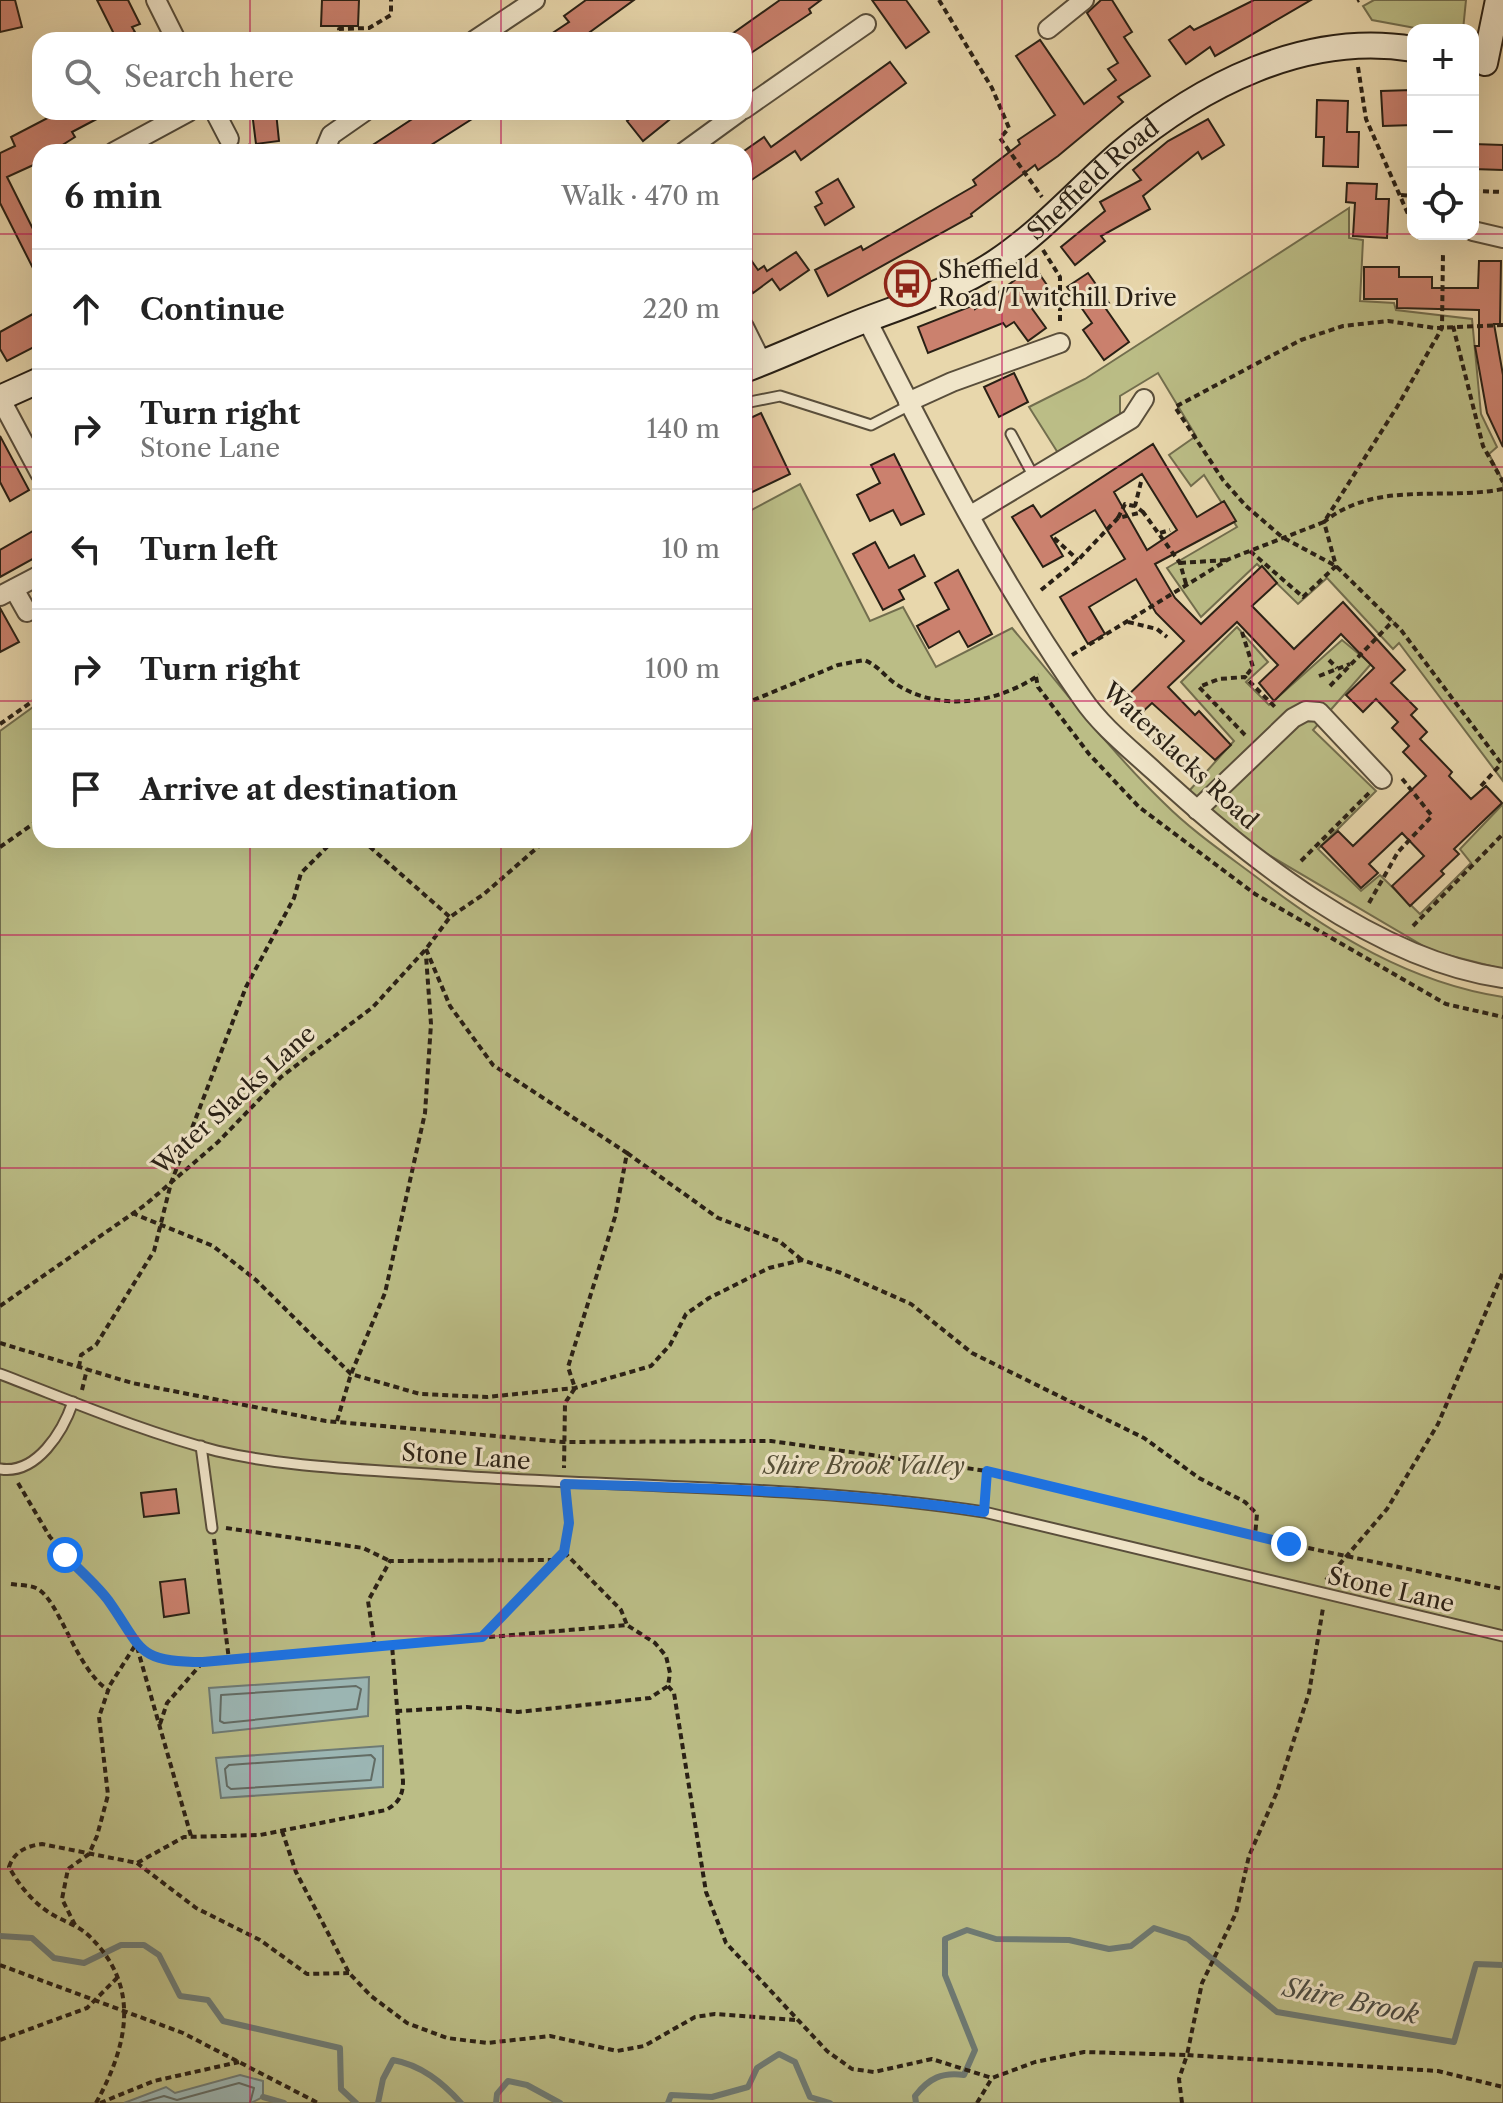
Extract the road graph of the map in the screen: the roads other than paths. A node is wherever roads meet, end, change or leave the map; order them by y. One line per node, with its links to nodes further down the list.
1 (156, 0): 7 (street)
2 (535, 0): 8 (street)
3 (1084, 0): 6 (street)
4 (1498, 0): 10 (main road)
5 (866, 24): 11 (street)
6 (1048, 29)
7 (172, 32)
8 (487, 32)
9 (1407, 49): 22 (main road, Sheffield Road)
10 (1487, 63)
11 (752, 103)
12 (173, 120): 17 (street)
13 (220, 120): 16 (street)
14 (353, 120): 18 (street)
15 (728, 120): 19 (street)
16 (235, 142)
17 (129, 144)
18 (322, 144)
19 (695, 144)
20 (1479, 232): 21 (street)
21 (1503, 238)
22 (867, 320): 24 (main road, Sheffield Road); 29 (street, Waterslacks Road)
23 (1060, 343): 29 (street)
24 (753, 366)
25 (32, 384): 26 (main road)
26 (0, 398): 31 (street)
27 (1144, 399): 32 (street)
28 (752, 400): 29 (lane)
29 (909, 404): 33 (street, Waterslacks Road)
30 (1011, 434): 32 (lane)
31 (32, 442)
32 (1035, 479): 33 (street)
33 (971, 515): 38 (street, Waterslacks Road)
34 (32, 579): 35 (street)
35 (7, 592): 36 (street)
36 (27, 612)
37 (1384, 778): 38 (street)
38 (1197, 810): 39 (street, Waterslacks Road)
39 (1503, 978)
40 (0, 1374): 41 (lane, Stone Lane)
41 (76, 1403): 42 (lane, Stone Lane); 43 (lane)
42 (201, 1446): 44 (lane); 45 (lane, Stone Lane)
43 (5, 1470)
44 (212, 1528)
45 (1503, 1636)

